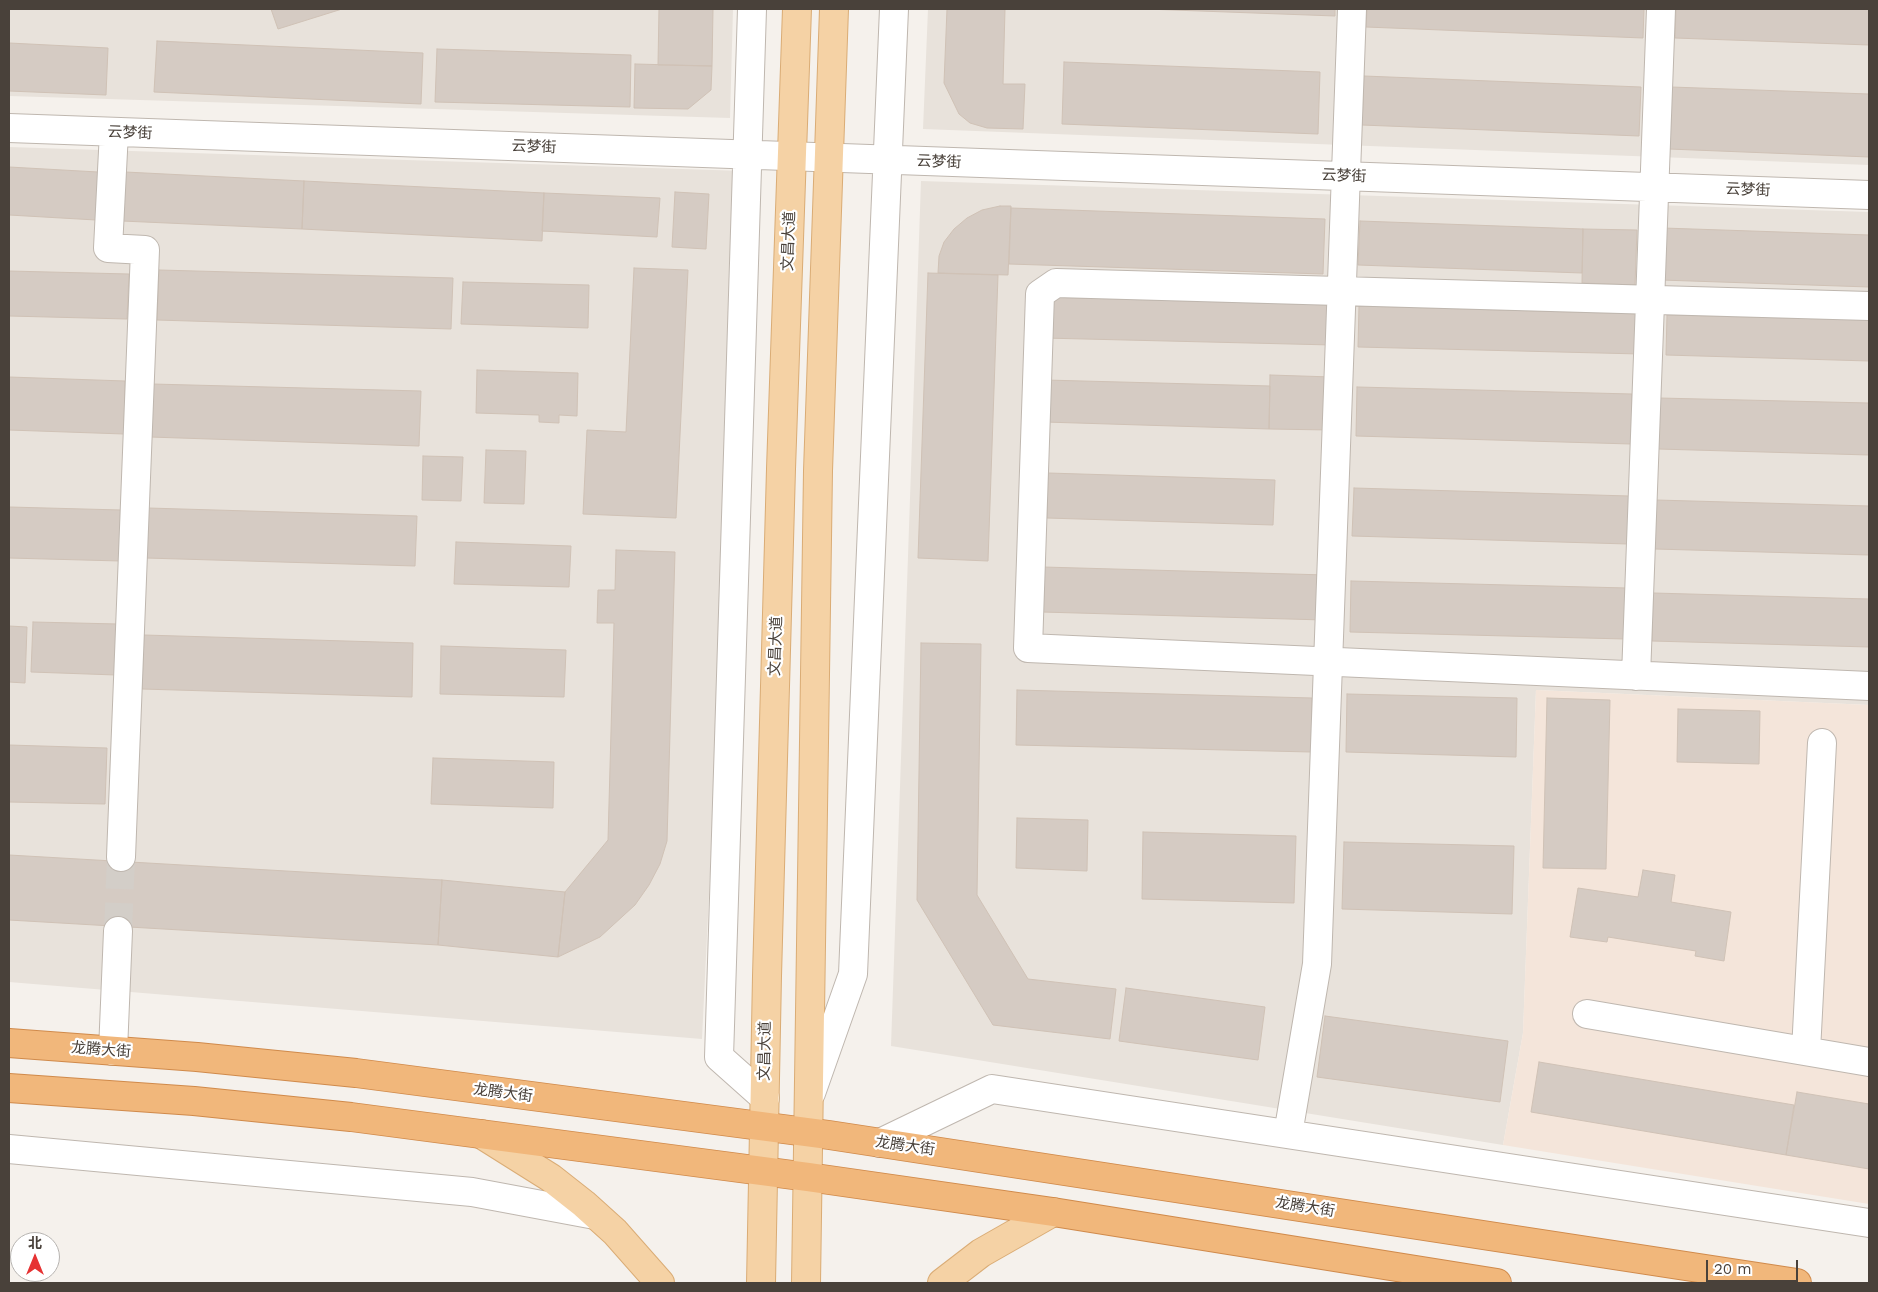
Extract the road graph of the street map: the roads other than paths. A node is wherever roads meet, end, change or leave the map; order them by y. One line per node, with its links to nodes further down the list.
1 (752, 9): 9 (street)
2 (797, 9): 10 (main road, 文昌大道)
3 (834, 9): 11 (main road)
4 (894, 9): 12 (street)
5 (1352, 9): 13 (street)
6 (1661, 9): 14 (street)
7 (9, 128): 8 (street, 云梦街)
8 (114, 132): 9 (street, 云梦街); 23 (street)
9 (747, 155): 10 (street, 云梦街); 31 (street)
10 (792, 156): 11 (street, 云梦街); 31 (main road, 文昌大道)
11 (829, 158): 12 (street, 云梦街); 32 (main road)
12 (888, 160): 13 (street, 云梦街); 32 (street)
13 (1347, 176): 14 (street, 云梦街); 16 (street)
14 (1655, 187): 15 (street, 云梦街); 17 (street)
15 (1869, 195)
16 (1343, 291): 17 (street); 19 (street); 19 (street)
17 (1650, 300): 18 (street); 20 (street)
18 (1869, 306)
19 (1328, 662): 20 (street); 36 (street)
20 (1636, 676): 21 (street)
21 (1869, 686)
22 (1822, 743): 28 (street)
23 (120, 857)
24 (118, 931): 27 (street)
25 (1588, 1014): 28 (street)
26 (9, 1043): 27 (highway, 龙腾大街)
27 (113, 1050): 33 (highway, 龙腾大街)
28 (1806, 1051): 29 (street)
29 (1869, 1062)
30 (9, 1088): 35 (highway)
31 (765, 1098): 33 (main road, 文昌大道)
32 (809, 1100): 34 (main road)
33 (764, 1127): 34 (highway, 龙腾大街); 39 (main road, 文昌大道)
34 (808, 1132): 37 (highway, 龙腾大街); 40 (main road)
35 (481, 1134): 39 (highway); 42 (main road)
36 (1288, 1134): 37 (street); 43 (street)
37 (880, 1143): 49 (highway, 龙腾大街)
38 (9, 1149): 42 (street)
39 (763, 1171): 40 (highway); 45 (main road, 文昌大道)
40 (808, 1177): 41 (highway); 46 (main road)
41 (1052, 1212): 47 (main road); 48 (highway)
42 (596, 1214): 44 (main road)
43 (1869, 1223)
44 (660, 1283)
45 (761, 1283)
46 (806, 1283)
47 (942, 1283)
48 (1497, 1283)
49 (1796, 1283)

